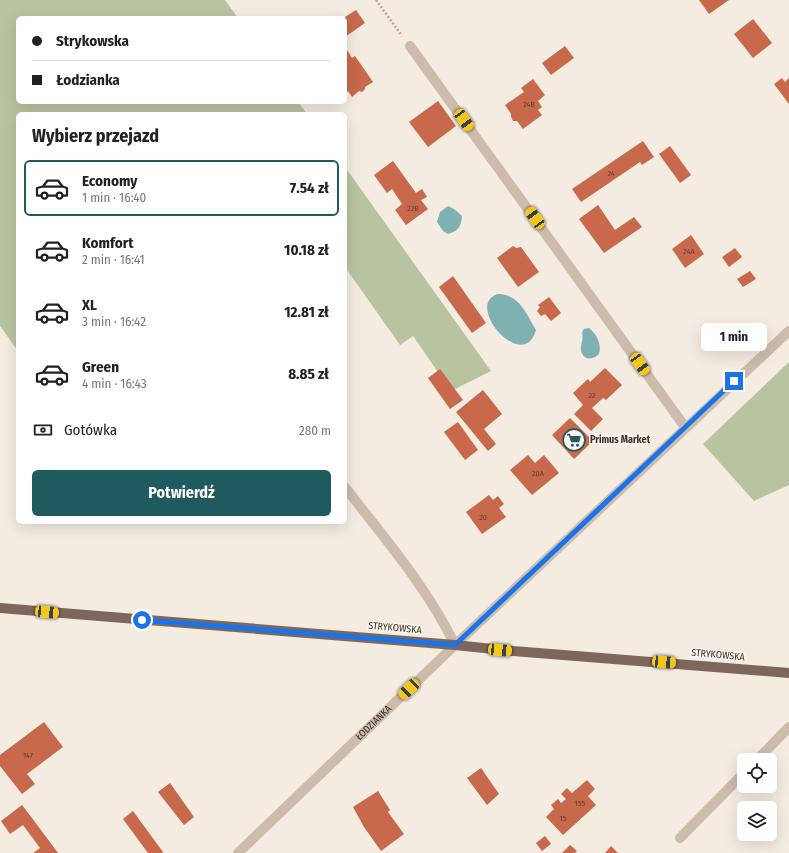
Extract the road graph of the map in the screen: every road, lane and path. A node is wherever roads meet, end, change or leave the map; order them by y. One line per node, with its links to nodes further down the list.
1 (376, 0): 2 (path)
2 (410, 46): 4 (street)
3 (789, 331): 4 (street, ŁODZIANKA)
4 (685, 427): 7 (street, ŁODZIANKA)
5 (347, 490): 7 (street)
6 (0, 608): 7 (main road, STRYKOWSKA)
7 (455, 645): 8 (main road, STRYKOWSKA); 13 (street, ŁODZIANKA)
8 (789, 673)
9 (789, 728): 10 (street)
10 (764, 753)
11 (737, 780): 12 (street)
12 (680, 838)
13 (238, 853)

